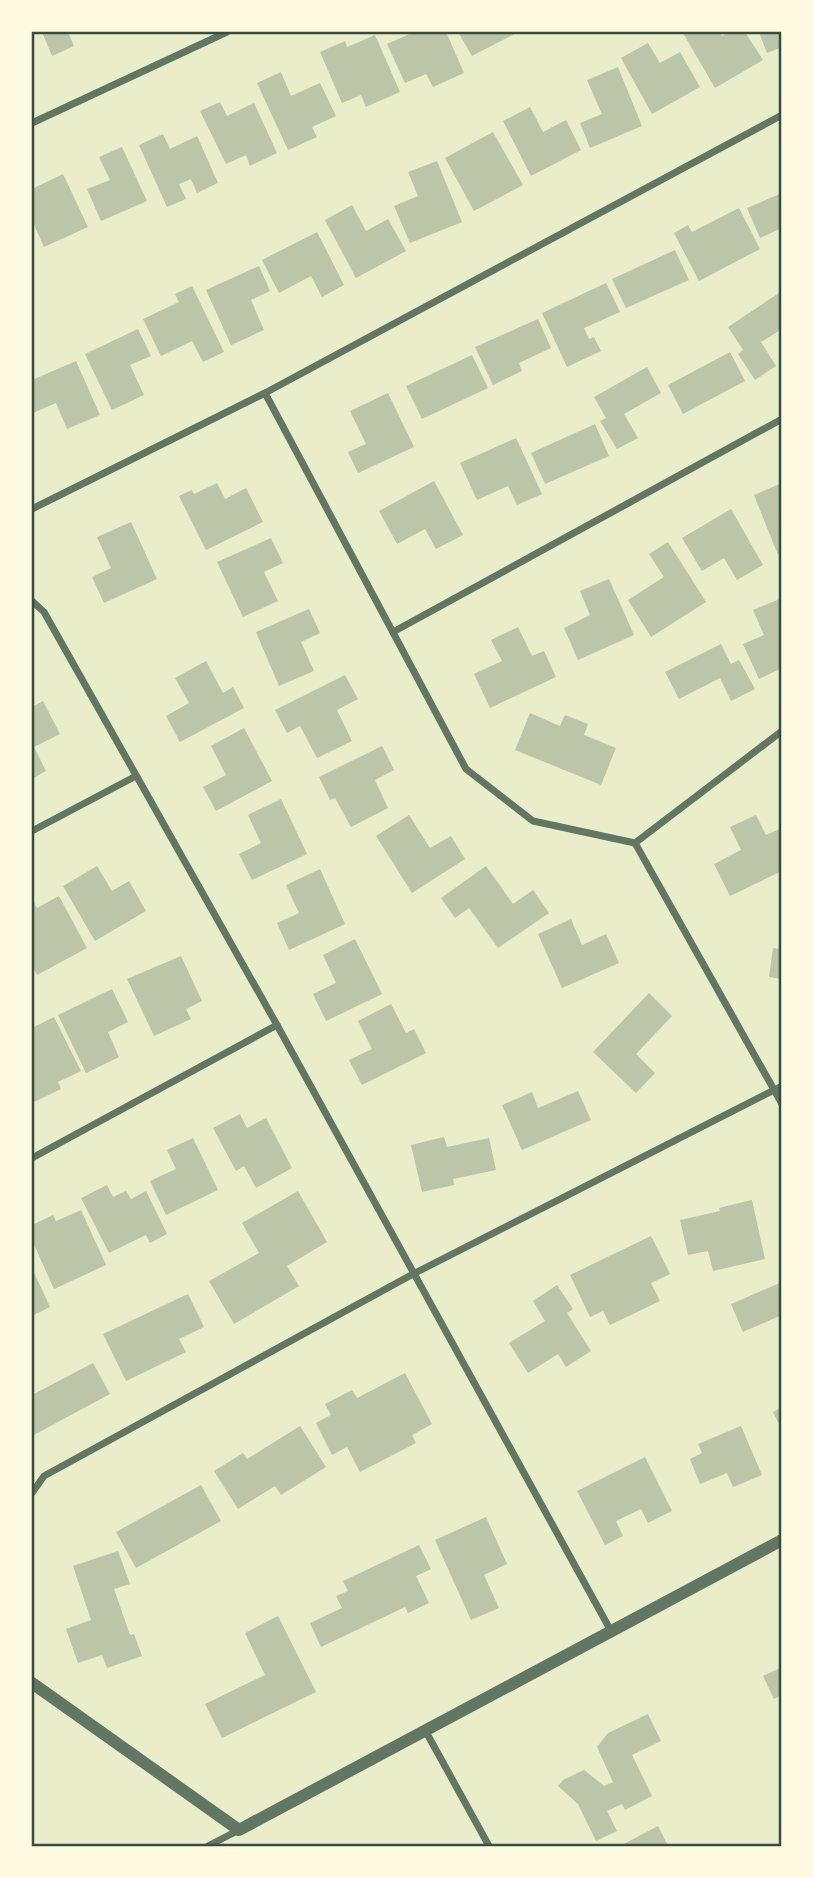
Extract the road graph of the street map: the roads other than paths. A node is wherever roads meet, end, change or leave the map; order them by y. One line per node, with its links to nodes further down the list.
1 (227, 32): 3 (street)
2 (782, 116): 4 (street)
3 (32, 123)
4 (265, 393): 6 (street); 8 (street)
5 (782, 419): 8 (street)
6 (32, 509)
7 (32, 601): 10 (street)
8 (393, 632): 12 (street)
9 (782, 731): 12 (street)
10 (136, 776): 11 (street); 13 (street)
11 (32, 831)
12 (635, 843): 14 (street)
13 (277, 1025): 16 (street); 17 (street)
14 (778, 1088): 15 (street); 17 (street)
15 (782, 1104)
16 (32, 1158)
17 (415, 1273): 18 (street); 20 (street)
18 (32, 1493)
19 (782, 1540): 20 (street)
20 (611, 1631): 22 (street)
21 (32, 1683): 23 (street)
22 (425, 1730): 23 (street); 25 (street)
23 (239, 1830): 24 (street)
24 (208, 1846)
25 (489, 1846)

